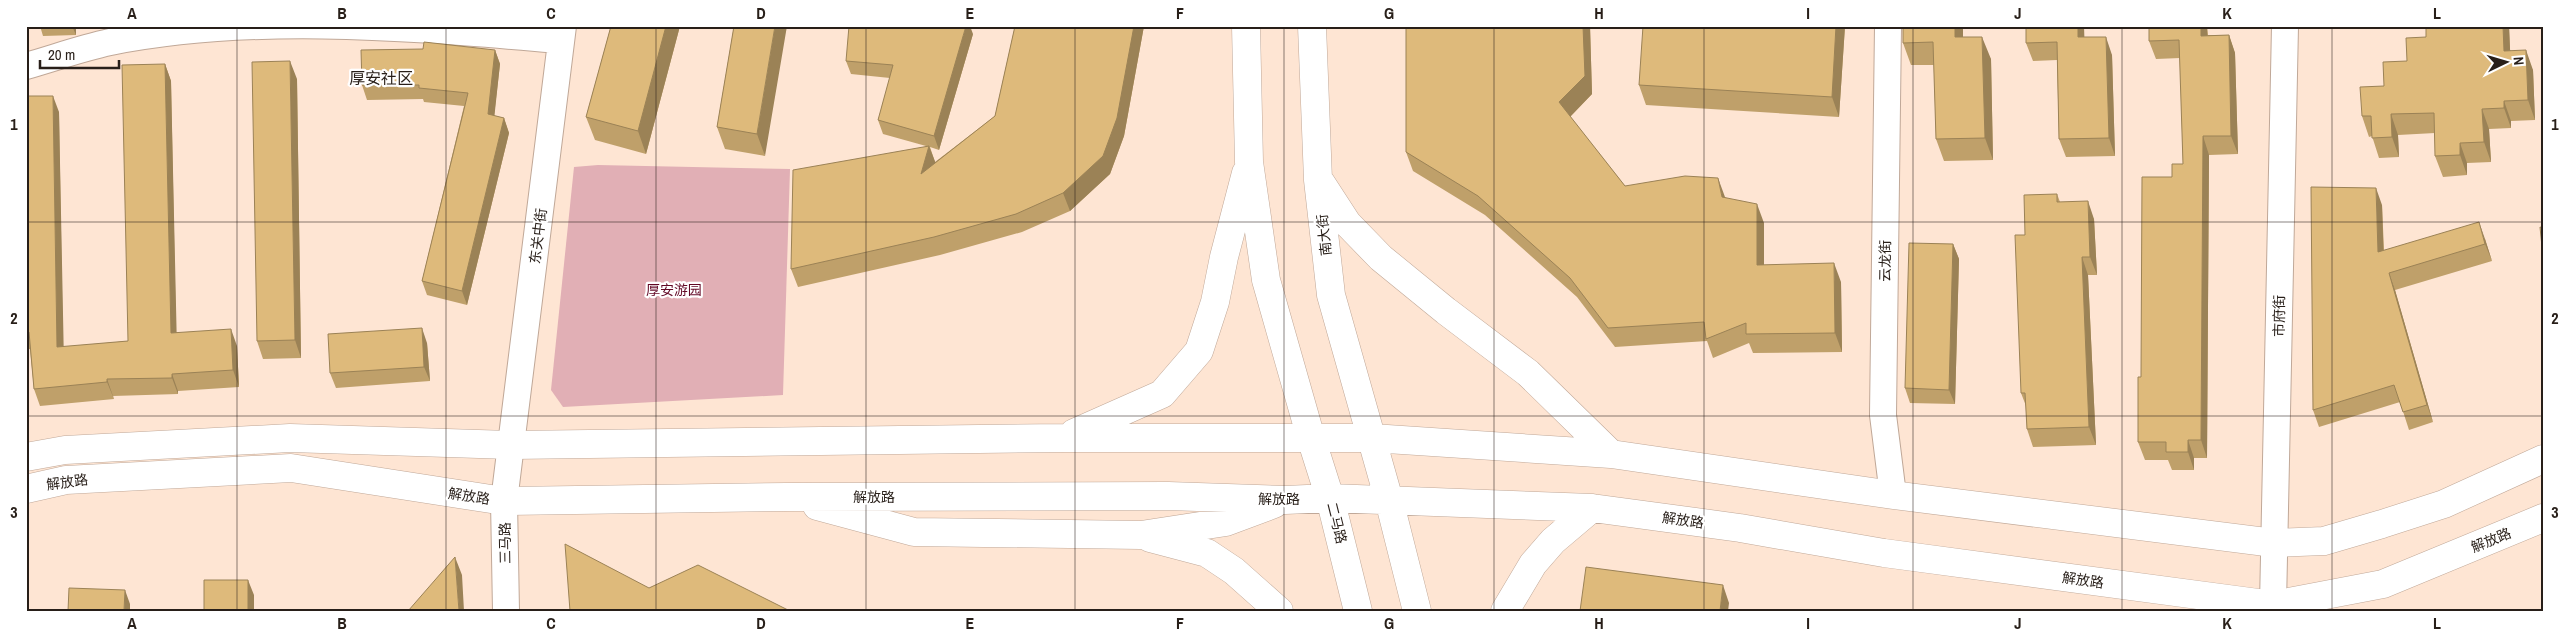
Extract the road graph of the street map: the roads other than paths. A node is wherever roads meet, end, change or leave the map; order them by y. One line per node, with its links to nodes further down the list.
1 (1246, 26): 7 (main road)
2 (1312, 26): 8 (main road, 南大街)
3 (1888, 26): 17 (street, 云龙街)
4 (2286, 26): 26 (street, 市府街)
5 (562, 33): 6 (street); 12 (street, 东关中街)
6 (26, 66)
7 (1249, 162): 9 (main road); 10 (main road)
8 (1318, 180): 11 (main road, 南大街); 13 (main road)
9 (1064, 438): 10 (main road); 12 (main road)
10 (1310, 438): 11 (main road); 19 (main road, 二马路)
11 (1372, 438): 13 (main road); 21 (main road)
12 (512, 445): 14 (main road); 22 (street, 三马路)
13 (1611, 454): 17 (main road)
14 (26, 457)
15 (2543, 458): 26 (main road)
16 (26, 489): 22 (main road, 解放路)
17 (1893, 495): 26 (main road)
18 (787, 497): 20 (main road, 解放路); 22 (main road, 解放路); 25 (main road)
19 (1330, 498): 20 (main road, 解放路); 21 (main road, 解放路); 30 (main road, 二马路)
20 (1286, 500): 25 (main road)
21 (1389, 500): 23 (main road, 解放路); 31 (main road)
22 (504, 501): 28 (street, 三马路)
23 (1592, 508): 27 (main road, 解放路); 32 (main road)
24 (2537, 523): 27 (main road, 解放路)
25 (1141, 535): 29 (main road)
26 (2274, 543): 27 (street, 市府街)
27 (2274, 605)
28 (506, 611)
29 (1279, 611)
30 (1358, 611)
31 (1417, 611)
32 (1505, 611)

